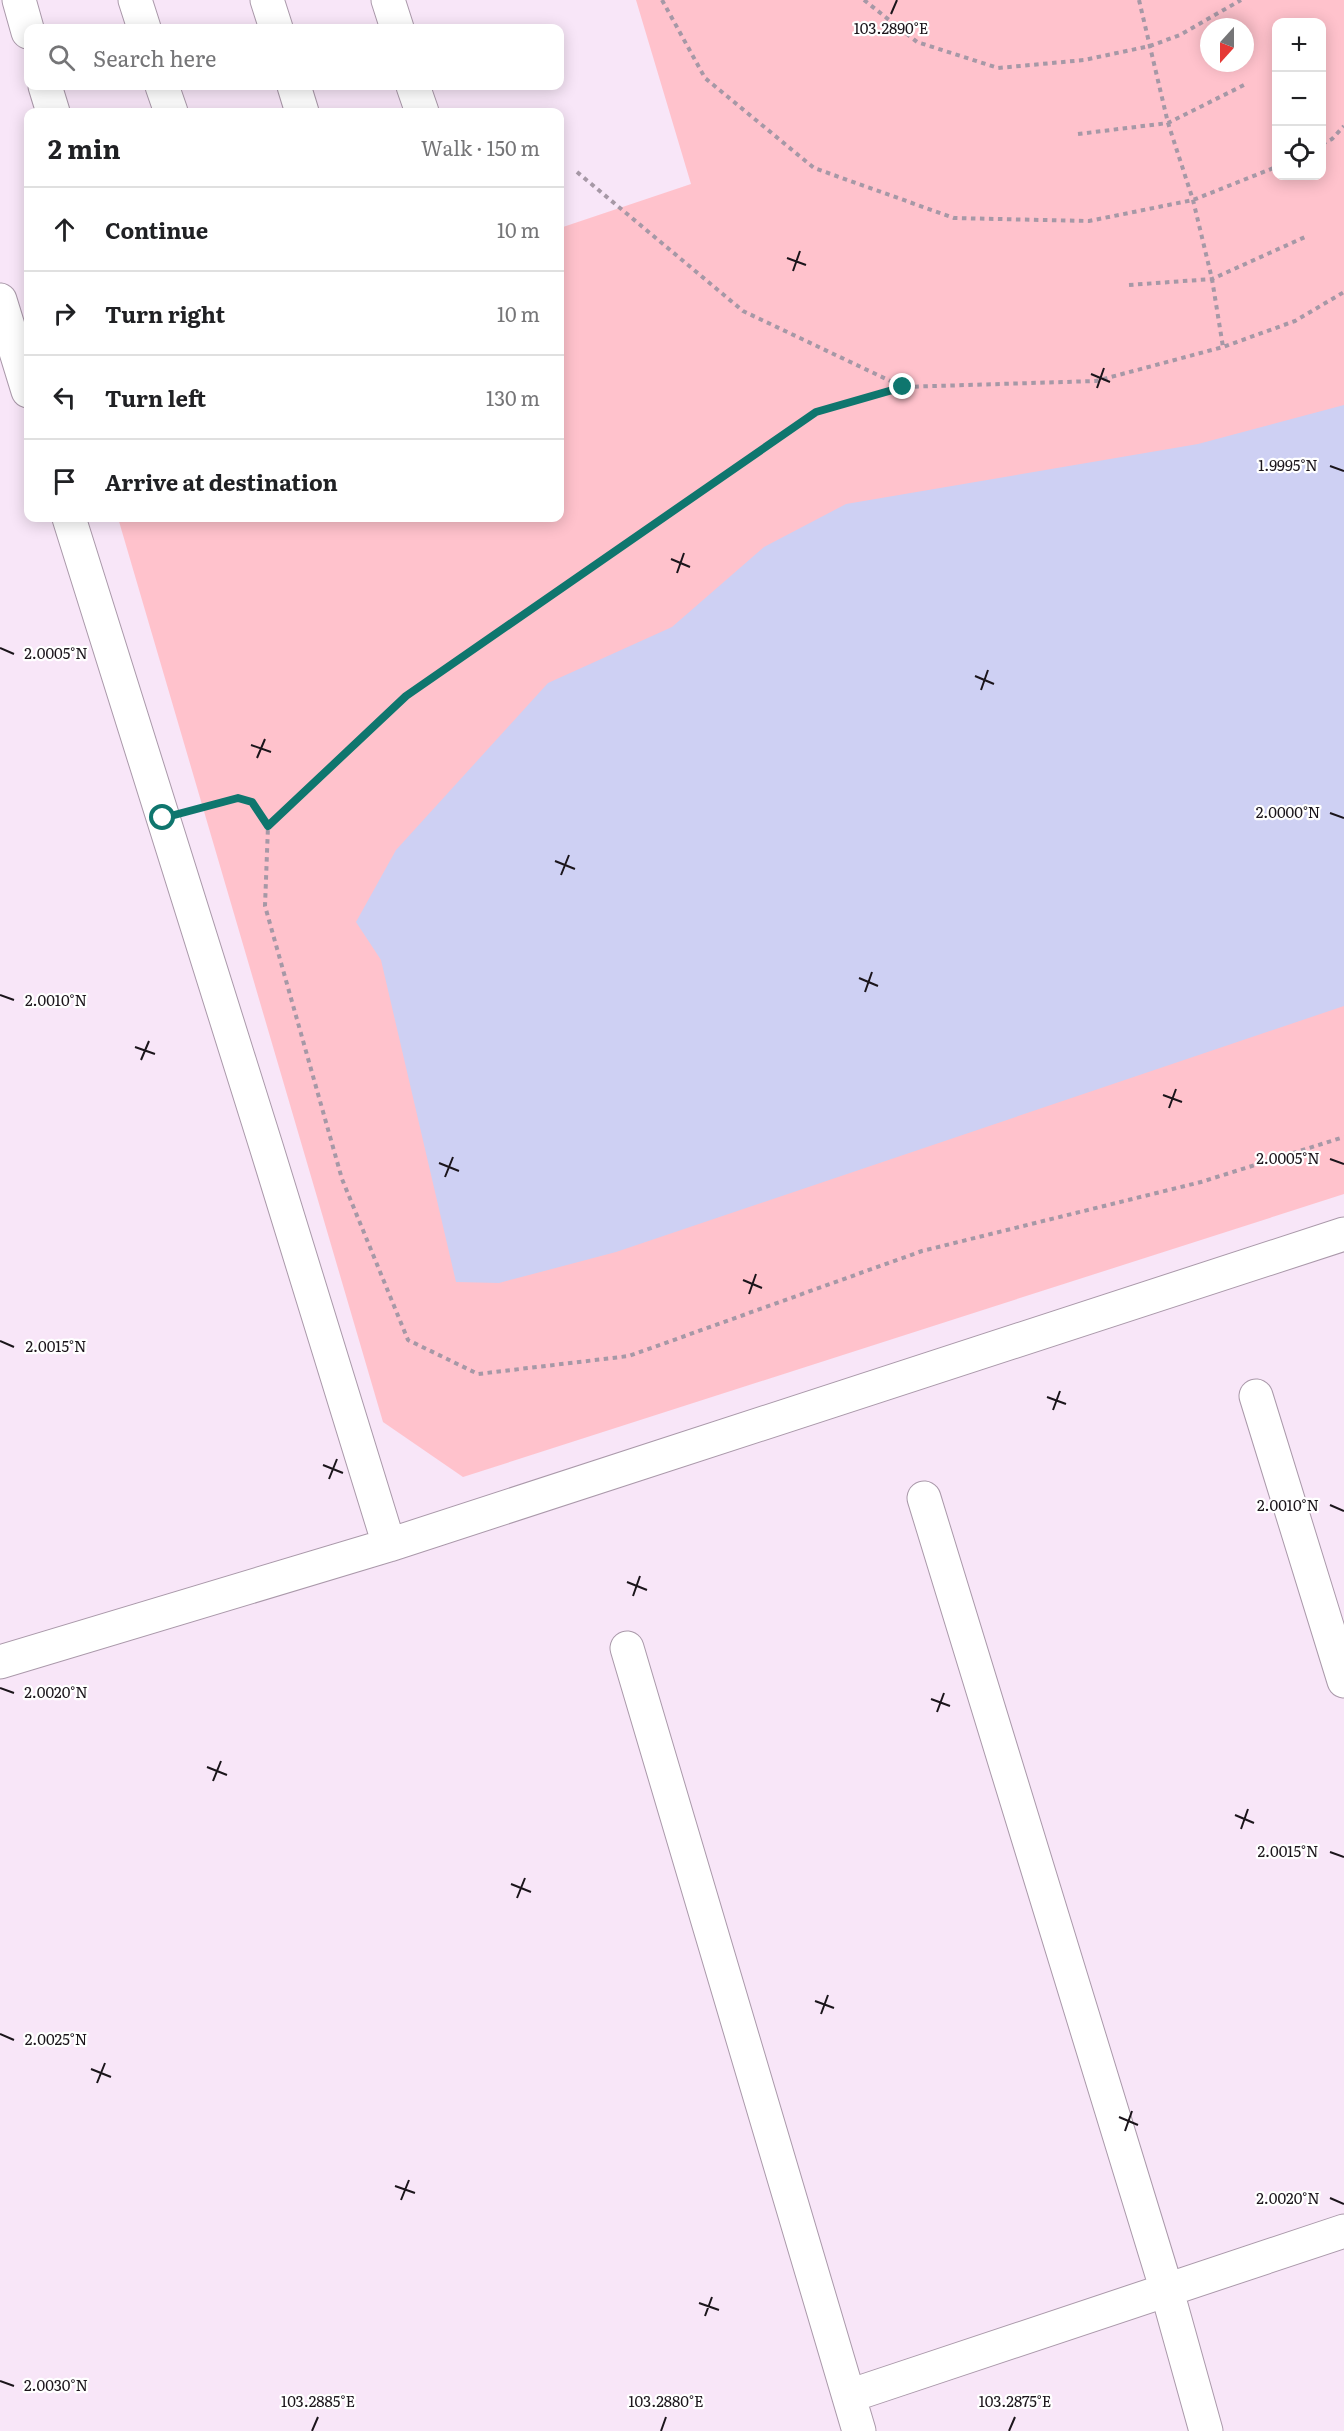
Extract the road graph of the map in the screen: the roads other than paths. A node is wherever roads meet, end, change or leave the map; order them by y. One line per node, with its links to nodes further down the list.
1 (19, 0): 5 (street)
2 (135, 0): 6 (street)
3 (267, 0): 7 (street)
4 (388, 0): 8 (street)
5 (26, 24)
6 (143, 24)
7 (275, 24)
8 (396, 24)
9 (46, 90): 13 (street)
10 (163, 90): 14 (street)
11 (295, 90): 15 (street)
12 (415, 90): 16 (street)
13 (52, 108)
14 (170, 108)
15 (301, 108)
16 (421, 108)
17 (0, 300): 18 (street)
18 (23, 352)
19 (70, 522): 23 (street)
20 (1344, 1234): 23 (street)
21 (1256, 1396): 26 (street)
22 (924, 1498): 28 (street)
23 (389, 1545): 25 (street)
24 (627, 1648): 29 (street)
25 (0, 1662)
26 (1344, 1681)
27 (1344, 2231): 28 (street)
28 (1167, 2291): 29 (street); 31 (street)
29 (849, 2396): 30 (street)
30 (859, 2431)
31 (1206, 2431)

